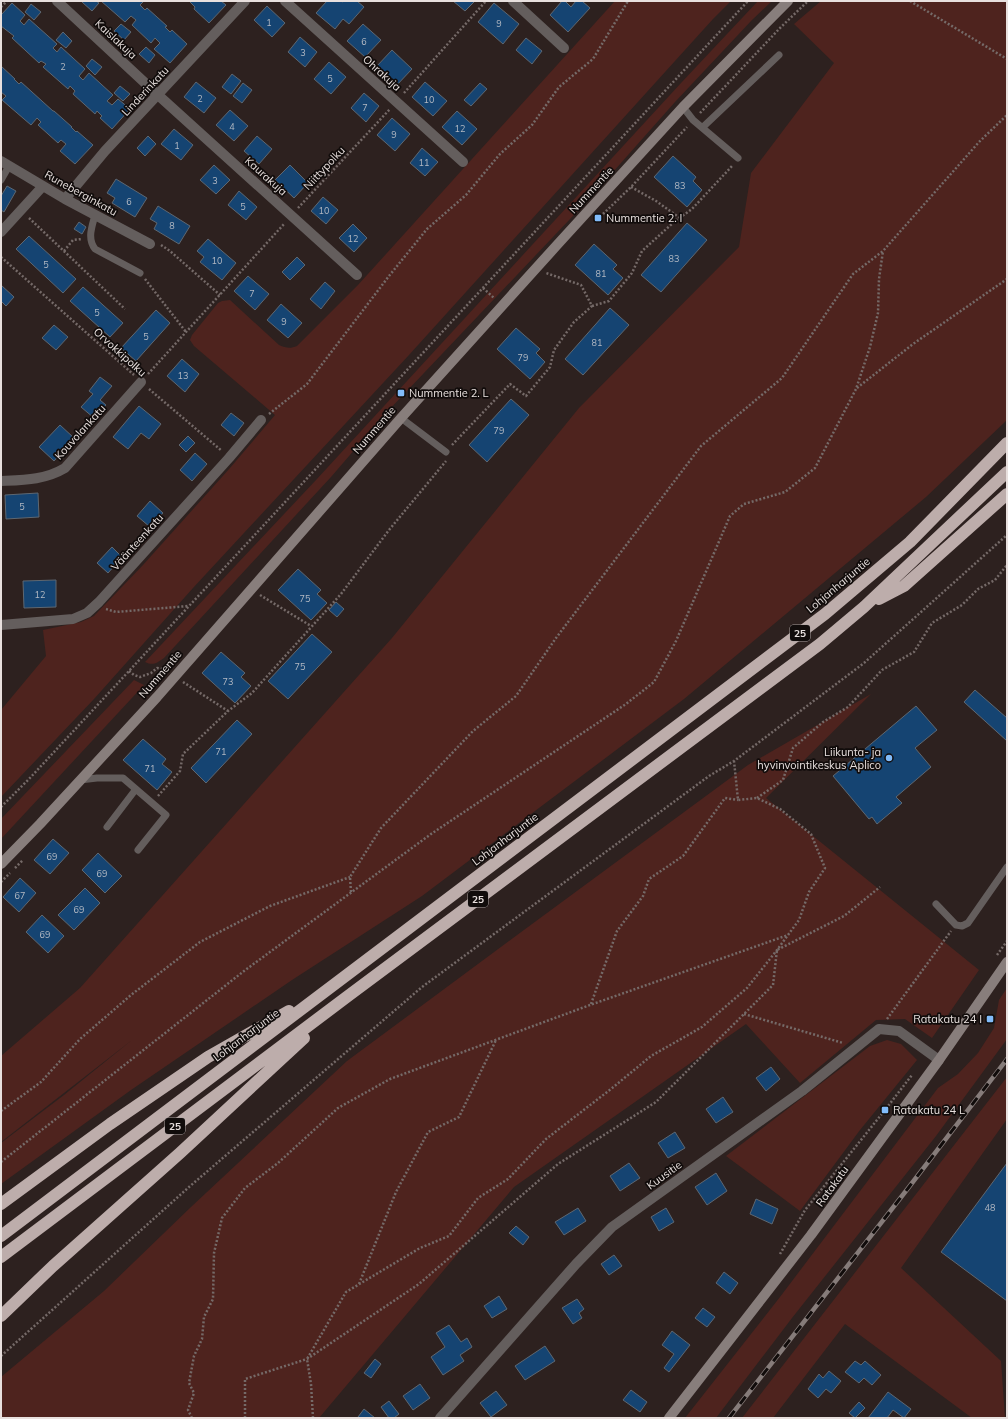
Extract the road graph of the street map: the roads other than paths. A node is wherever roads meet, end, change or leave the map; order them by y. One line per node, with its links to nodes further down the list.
1 (57, 1): 8 (street, Kaislakuja)
2 (245, 1): 8 (street, Linderinkatu)
3 (285, 1): 12 (street, Ohrakuja)
4 (513, 1): 6 (street)
5 (788, 1): 9 (street, Nummentie)
6 (564, 48)
7 (779, 55): 10 (lane)
8 (158, 95): 16 (street, Linderinkatu); 21 (street, Kaurakuja)
9 (683, 108): 10 (lane); 23 (street, Nummentie)
10 (703, 127): 11 (lane)
11 (738, 158)
12 (463, 162)
13 (5, 163): 14 (lane); 15 (street, Runeberginkatu)
14 (1, 180)
15 (43, 186): 16 (street, Runeberginkatu); 18 (street)
16 (65, 199): 17 (street, Runeberginkatu)
17 (96, 216): 19 (street, Runeberginkatu); 20 (lane)
18 (1, 232)
19 (150, 244)
20 (140, 273)
21 (357, 275)
22 (141, 382): 28 (street, Kouvolankatu)
23 (401, 418): 26 (lane); 32 (street, Nummentie)
24 (261, 420): 31 (street, Väänteenkatu)
25 (1007, 443): 40 (highway, Lohjanharjuntie / 25)
26 (446, 452)
27 (1007, 472): 30 (highway, 25)
28 (1, 481)
29 (1007, 494): 30 (highway)
30 (864, 607): 41 (highway, 25)
31 (1, 625)
32 (80, 780): 33 (lane); 36 (street, Nummentie)
33 (136, 789): 34 (lane); 35 (lane)
34 (107, 827)
35 (138, 850)
36 (1, 864)
37 (1007, 867): 38 (lane)
38 (936, 904)
39 (1007, 962): 42 (street, Ratakatu)
40 (335, 984): 43 (highway); 44 (highway, Lohjanharjuntie / 25)
41 (348, 996): 45 (highway, 25); 46 (highway)
42 (939, 1060): 47 (street, Kuusitie); 48 (street, Ratakatu)
43 (1, 1204)
44 (1, 1236)
45 (1, 1257)
46 (1, 1316)
47 (440, 1418)
48 (669, 1418)

